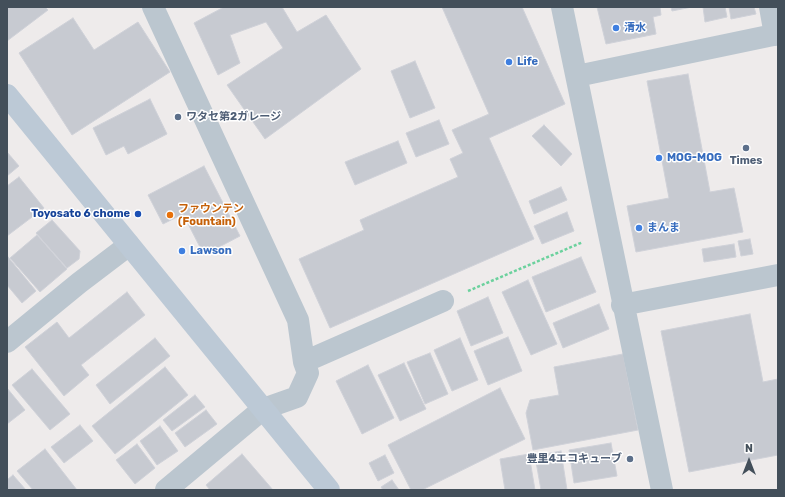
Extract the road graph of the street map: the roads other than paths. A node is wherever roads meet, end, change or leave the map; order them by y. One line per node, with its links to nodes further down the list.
1 (153, 7): 12 (street)
2 (562, 7): 5 (street)
3 (770, 7): 4 (street)
4 (777, 35): 5 (street)
5 (577, 76): 10 (street)
6 (7, 95): 7 (street)
7 (129, 245): 11 (street); 13 (street)
8 (778, 275): 10 (street)
9 (443, 302): 12 (street)
10 (622, 305): 16 (street)
11 (7, 342)
12 (304, 362): 13 (street)
13 (263, 409): 14 (street); 15 (street)
14 (166, 490)
15 (329, 490)
16 (662, 490)

